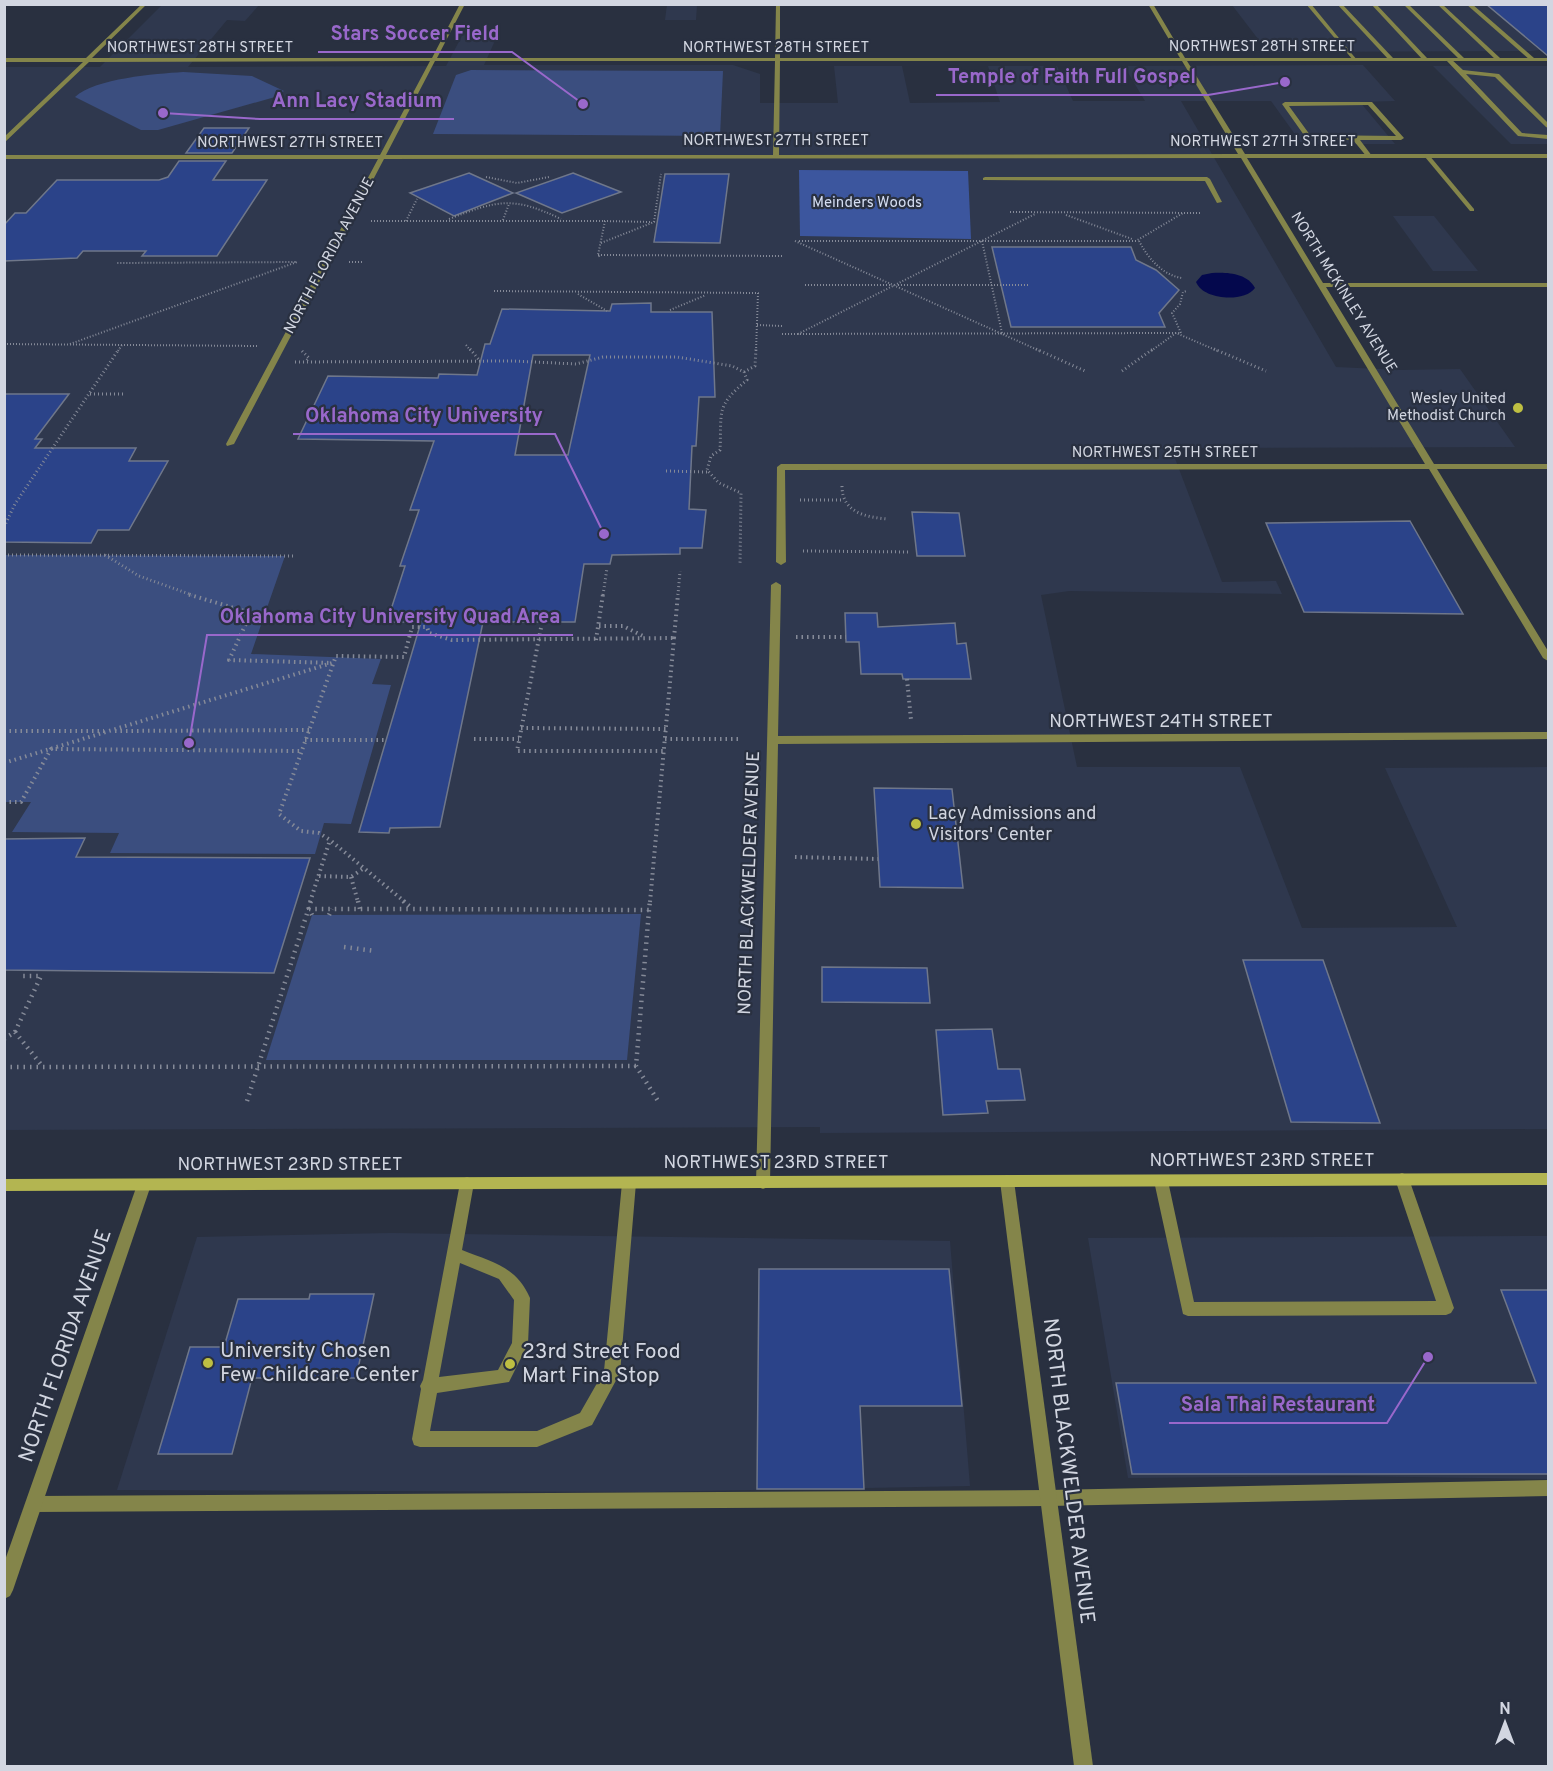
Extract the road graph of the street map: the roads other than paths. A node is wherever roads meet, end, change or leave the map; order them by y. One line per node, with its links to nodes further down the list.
1 (145, 4): 21 (street)
2 (463, 4): 22 (street, NORTH FLORIDA AVENUE)
3 (778, 4): 23 (street)
4 (1150, 4): 11 (street, NORTH MCKINLEY AVENUE)
5 (1308, 4): 12 (street)
6 (1339, 4): 13 (street)
7 (1373, 4): 14 (street)
8 (1405, 4): 16 (street)
9 (1439, 4): 17 (street)
10 (1468, 4): 18 (street)
11 (1183, 59): 12 (street, NORTHWEST 28TH STREET); 23 (street, NORTHWEST 28TH STREET); 30 (street, NORTH MCKINLEY AVENUE)
12 (1355, 59): 13 (street, NORTHWEST 28TH STREET)
13 (1390, 59): 14 (street, NORTHWEST 28TH STREET)
14 (1425, 59): 15 (street, NORTHWEST 28TH STREET)
15 (1448, 59): 16 (street, NORTHWEST 28TH STREET); 24 (street)
16 (1462, 59): 17 (street, NORTHWEST 28TH STREET)
17 (1498, 59): 18 (street, NORTHWEST 28TH STREET)
18 (1532, 59): 19 (street, NORTHWEST 28TH STREET)
19 (1548, 59)
20 (4, 60): 21 (street, NORTHWEST 28TH STREET)
21 (87, 60): 22 (street, NORTHWEST 28TH STREET); 28 (street)
22 (433, 60): 23 (street, NORTHWEST 28TH STREET); 31 (street, NORTH FLORIDA AVENUE)
23 (777, 60): 29 (street)
24 (1461, 72): 25 (street); 26 (street)
25 (1548, 126)
26 (1548, 137)
27 (1355, 138): 27 (street); 32 (street)
28 (4, 141)
29 (776, 155): 30 (street, NORTHWEST 27TH STREET); 31 (street, NORTHWEST 27TH STREET)
30 (1241, 155): 32 (street, NORTHWEST 27TH STREET); 39 (street, NORTH MCKINLEY AVENUE)
31 (382, 156): 35 (street, NORTHWEST 27TH STREET); 41 (street, NORTH FLORIDA AVENUE)
32 (1369, 156): 33 (street, NORTHWEST 27TH STREET)
33 (1427, 156): 34 (street, NORTHWEST 27TH STREET); 38 (street)
34 (1548, 156)
35 (4, 157)
36 (985, 178): 37 (street)
37 (1219, 202)
38 (1472, 210)
39 (1321, 285): 40 (street); 42 (street, NORTH MCKINLEY AVENUE)
40 (1548, 285)
41 (230, 444)
42 (1433, 466): 43 (street, NORTHWEST 25TH STREET); 44 (street, NORTHWEST 25TH STREET); 46 (street, NORTH MCKINLEY AVENUE)
43 (1548, 466)
44 (781, 562)
45 (776, 585): 48 (street, NORTH BLACKWELDER AVENUE)
46 (1548, 658)
47 (1548, 736): 48 (street, NORTHWEST 24TH STREET)
48 (774, 740): 53 (street, NORTH BLACKWELDER AVENUE)
49 (1402, 1179): 50 (main road, NORTHWEST 23RD STREET); 52 (main road, NORTHWEST 23RD STREET); 52 (street)
50 (1548, 1179)
51 (1007, 1181): 52 (main road, NORTHWEST 23RD STREET); 53 (main road, NORTHWEST 23RD STREET); 61 (street, NORTH BLACKWELDER AVENUE)
52 (1161, 1181)
53 (763, 1183): 55 (main road, NORTHWEST 23RD STREET)
54 (467, 1184): 55 (main road, NORTHWEST 23RD STREET); 57 (main road, NORTHWEST 23RD STREET); 58 (street)
55 (629, 1184): 59 (street)
56 (4, 1185): 57 (main road, NORTHWEST 23RD STREET)
57 (144, 1185): 62 (street, NORTH FLORIDA AVENUE)
58 (453, 1253): 59 (street); 59 (street)
59 (428, 1386)
60 (1548, 1488): 61 (street)
61 (1049, 1498): 62 (street); 64 (street, NORTH BLACKWELDER AVENUE)
62 (34, 1504): 63 (street, NORTH FLORIDA AVENUE)
63 (4, 1590)
64 (1084, 1767)

